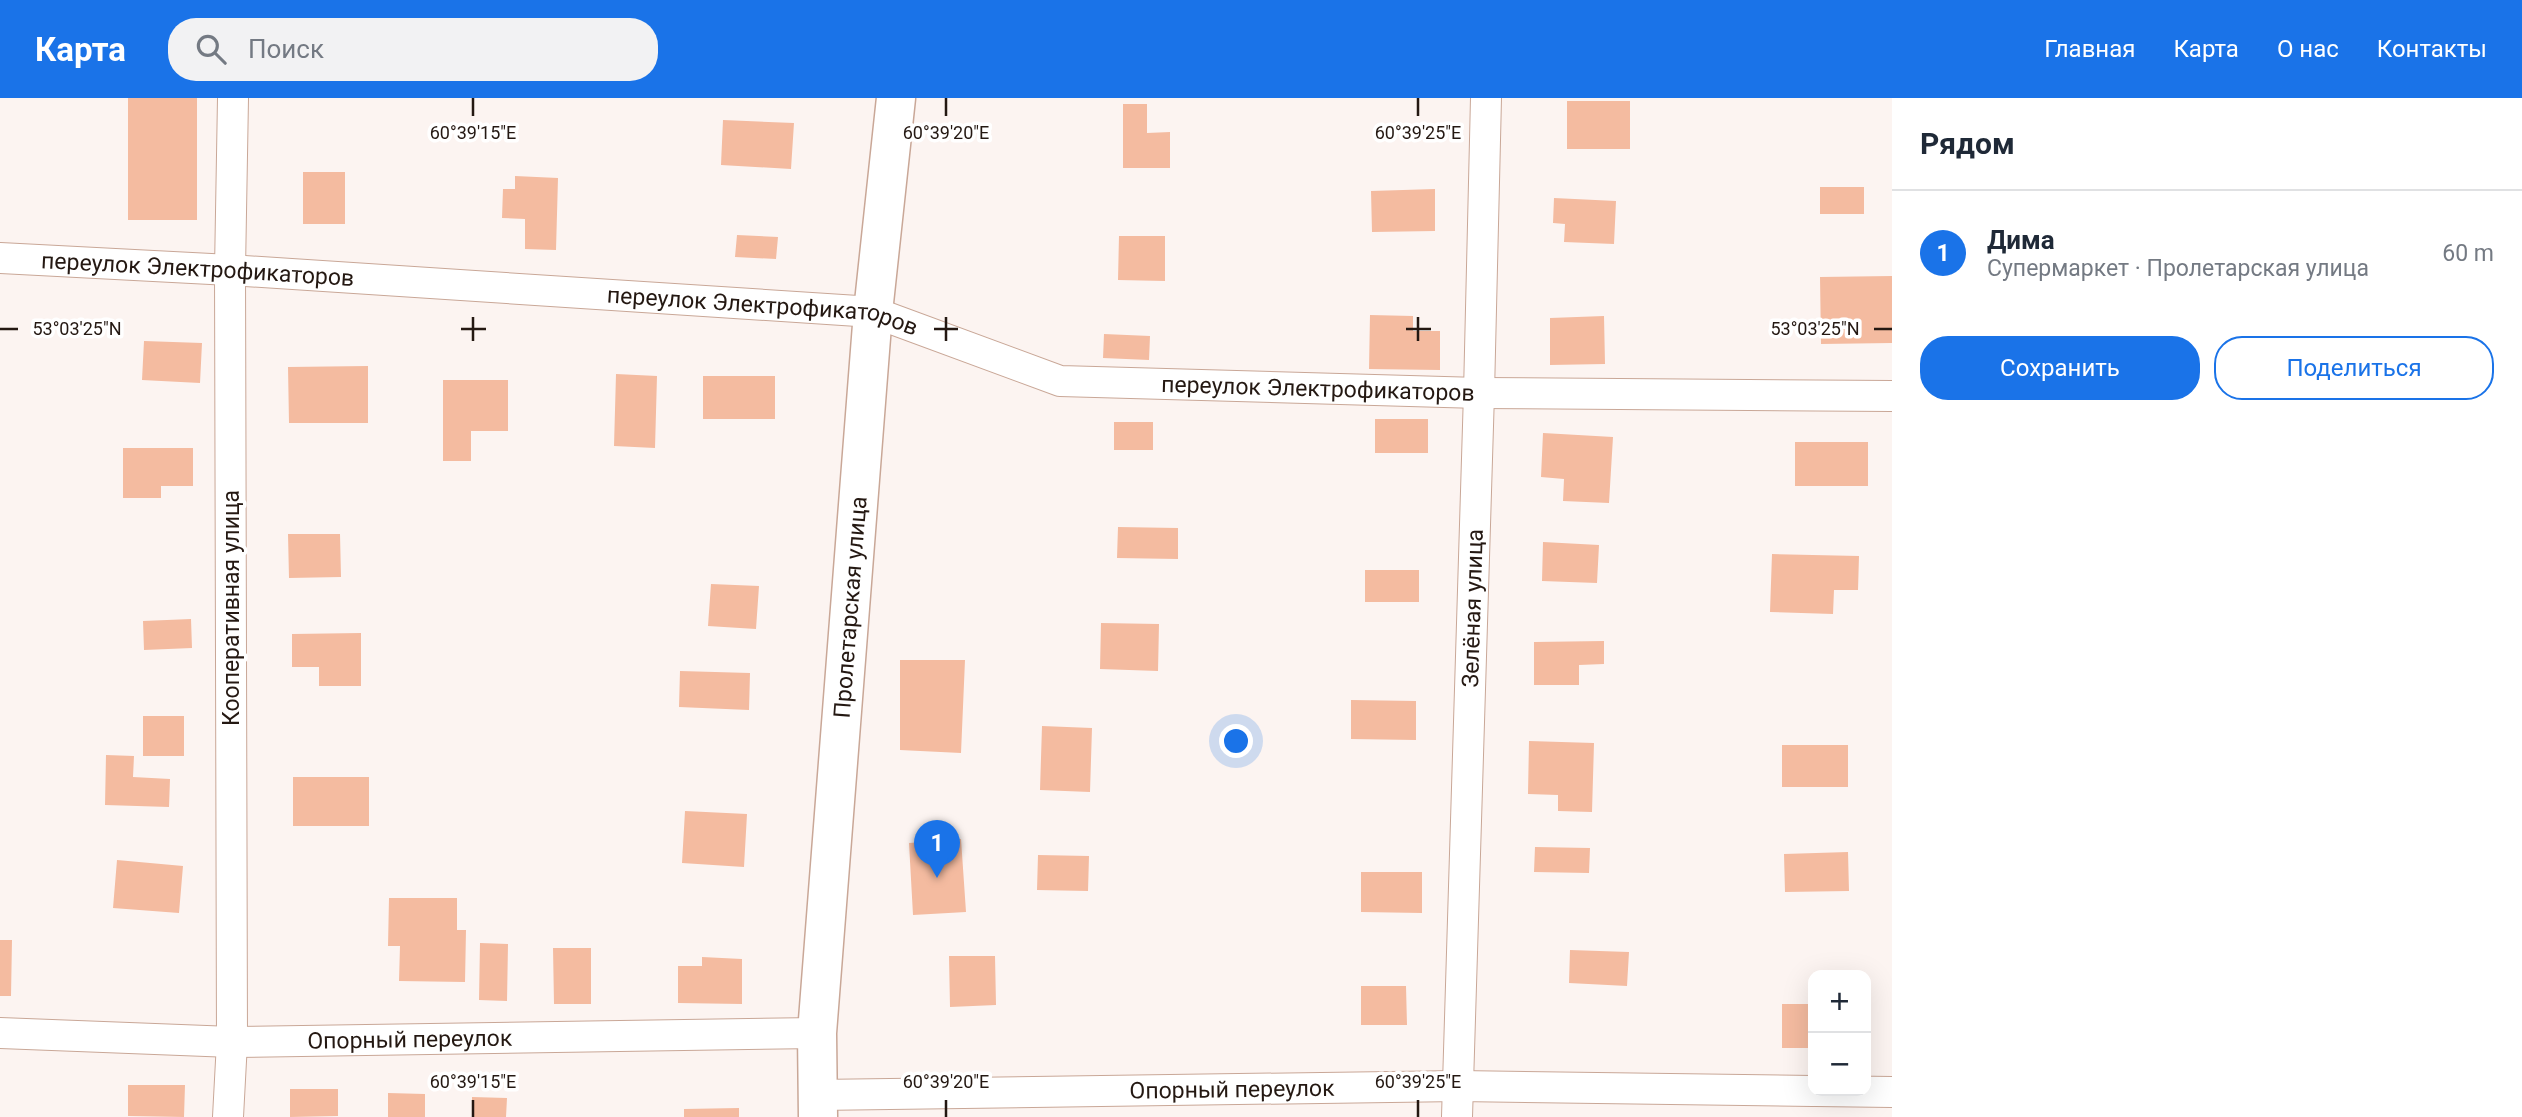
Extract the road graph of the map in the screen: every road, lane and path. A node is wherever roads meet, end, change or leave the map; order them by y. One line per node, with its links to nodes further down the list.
1 (233, 98): 5 (street, Кооперативная улица)
2 (896, 98): 6 (street, Пролетарская улица)
3 (1486, 98): 7 (street, Зелёная улица)
4 (0, 258): 5 (street, переулок Электрофикаторов)
5 (230, 270): 6 (street, переулок Электрофикаторов); 11 (street, Кооперативная улица)
6 (873, 312): 7 (street, переулок Электрофикаторов); 10 (street, Пролетарская улица)
7 (1479, 393): 8 (street, переулок Электрофикаторов); 12 (street, Зелёная улица)
8 (1892, 396)
9 (0, 1033): 11 (street, Опорный переулок)
10 (817, 1033): 11 (street, Опорный переулок); 16 (street, Пролетарская улица)
11 (233, 1042): 17 (street, Кооперативная улица)
12 (1459, 1086): 13 (street, Опорный переулок); 16 (street, Опорный переулок); 18 (street, Зелёная улица)
13 (1808, 1091)
14 (1871, 1092): 15 (street, Опорный переулок)
15 (1892, 1092)
16 (818, 1106)
17 (228, 1117)
18 (1457, 1117)

